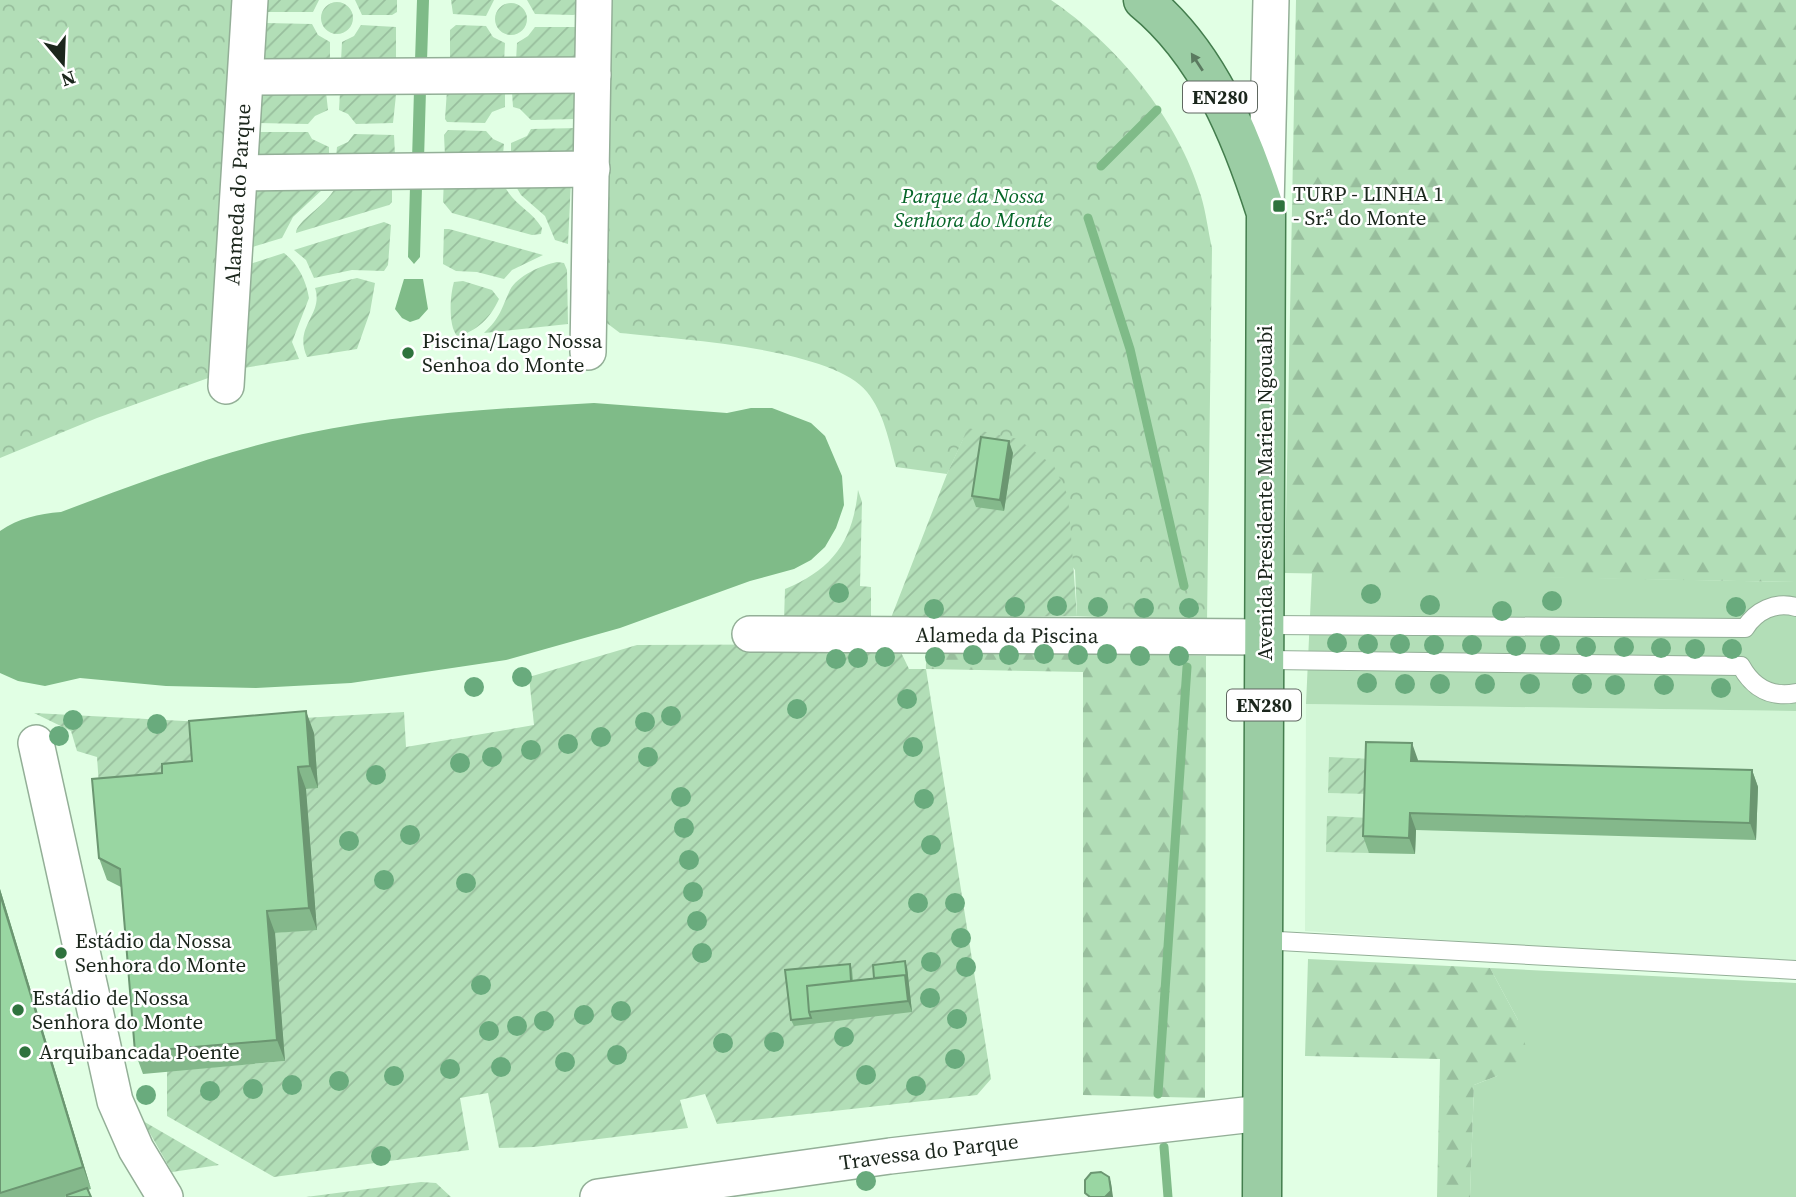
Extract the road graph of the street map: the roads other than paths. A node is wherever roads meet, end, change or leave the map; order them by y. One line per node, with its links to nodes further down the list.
1 (250, 0): 6 (street, Alameda do Parque)
2 (594, 0): 5 (street)
3 (1143, 0): 9 (main road, EN280, one-way to 3)
4 (1271, 0): 9 (street, Avenida Presidente Marien Ngouabi)
5 (593, 75): 6 (street); 7 (street)
6 (246, 78): 8 (street, Alameda do Parque)
7 (592, 169): 8 (street); 10 (street)
8 (241, 173): 11 (street, Alameda do Parque)
9 (1266, 213): 14 (main road, Avenida Presidente Marien Ngouabi / EN280)
10 (588, 352)
11 (226, 386)
12 (1796, 607): 14 (lane)
13 (750, 634): 14 (street, Alameda da Piscina)
14 (1265, 641): 15 (lane); 17 (main road, Avenida Presidente Marien Ngouabi / EN280)
15 (1796, 693)
16 (36, 743): 20 (street)
17 (1263, 940): 18 (lane); 19 (main road, Avenida Presidente Marien Ngouabi / EN280)
18 (1796, 970)
19 (1262, 1113): 21 (street, Travessa do Parque); 22 (main road, Avenida Presidente Marien Ngouabi / EN280)
20 (165, 1197)
21 (598, 1197)
22 (1262, 1197)

